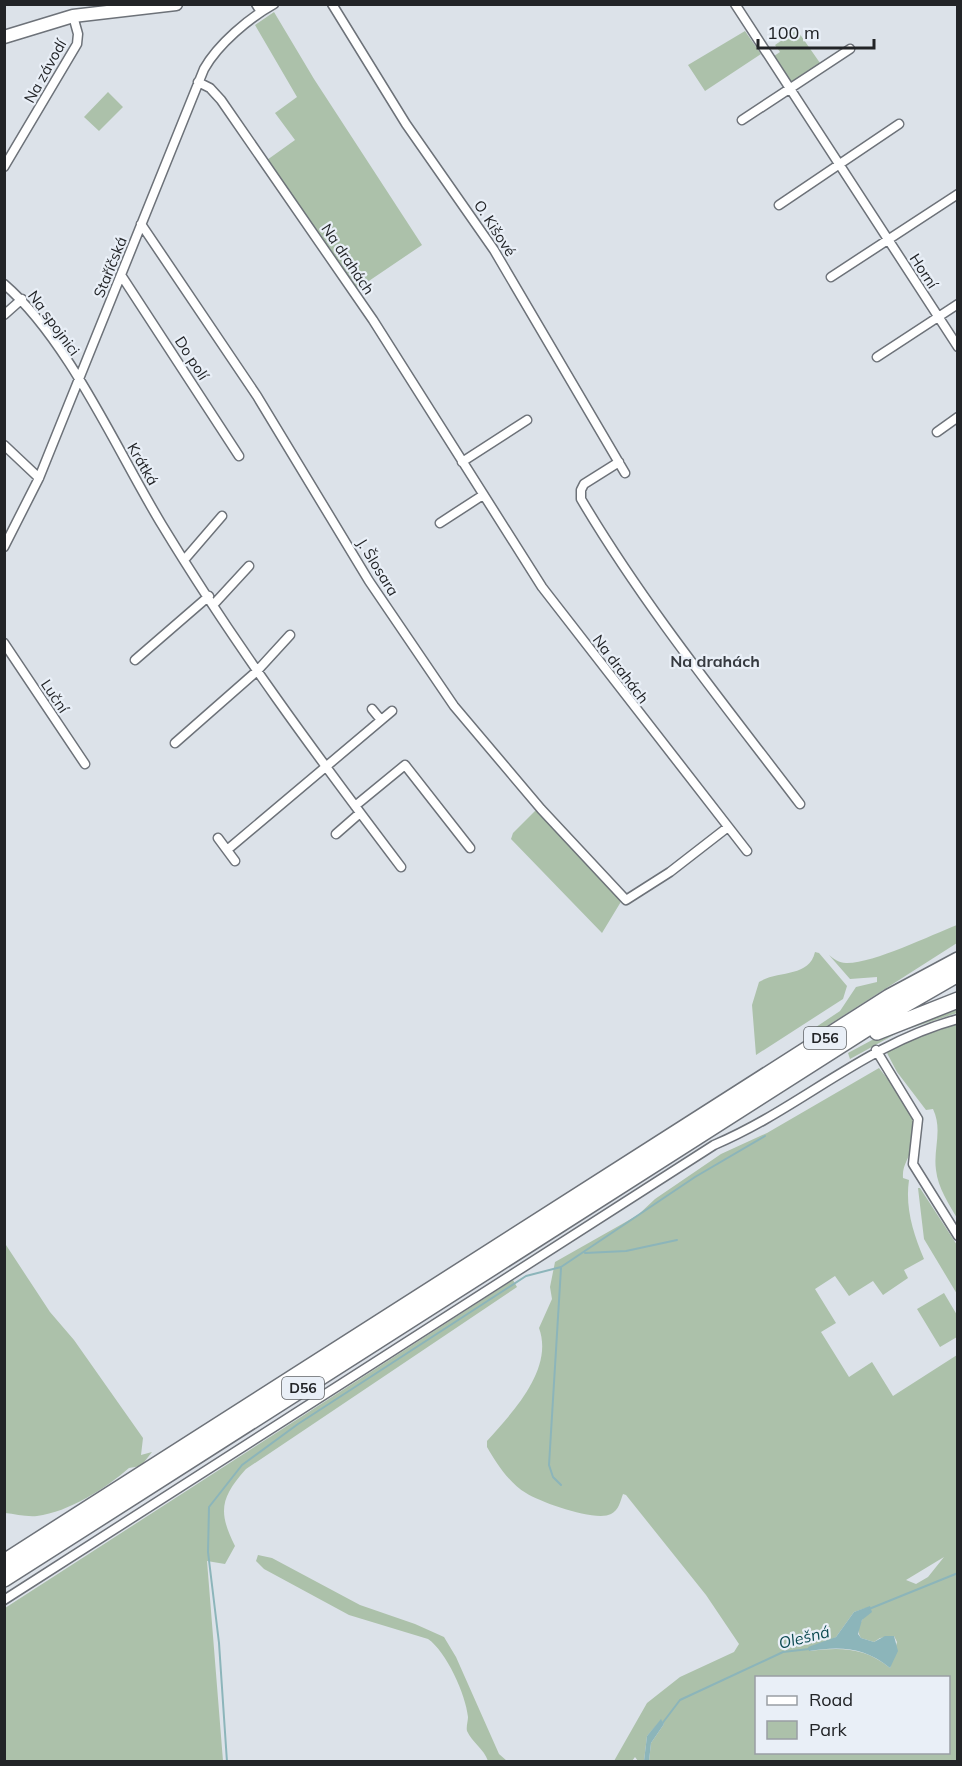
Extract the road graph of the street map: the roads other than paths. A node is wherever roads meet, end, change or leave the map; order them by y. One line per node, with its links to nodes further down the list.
1 (176, 4): 5 (street)
2 (274, 4): 6 (street, Staříčská)
3 (332, 4): 36 (street, O. Kišové)
4 (735, 4): 11 (street, Horní)
5 (148, 5): 7 (street)
6 (258, 8): 10 (street, Staříčská)
7 (73, 16): 8 (street); 15 (street, Na závodí)
8 (4, 37)
9 (850, 49): 11 (street)
10 (198, 82): 18 (street, Staříčská); 35 (street, Na drahách)
11 (790, 90): 12 (street); 14 (street, Horní)
12 (742, 120)
13 (899, 124): 14 (street)
14 (839, 165): 17 (street); 19 (street, Horní)
15 (4, 167)
16 (957, 194): 19 (street)
17 (779, 205)
18 (141, 224): 20 (street, Staříčská); 59 (street, J. Šlosara)
19 (887, 240): 21 (street); 26 (street, Horní)
20 (121, 275): 29 (street, Staříčská); 34 (street, Do polí)
21 (831, 277)
22 (4, 284): 23 (street, Na spojnici)
23 (22, 299): 25 (street); 29 (street, Na spojnici)
24 (957, 304): 26 (street)
25 (4, 315)
26 (938, 317): 27 (street, Horní); 28 (street)
27 (957, 347)
28 (877, 357)
29 (79, 381): 38 (street, Staříčská); 43 (street, Krátká)
30 (957, 417): 32 (street)
31 (527, 420): 35 (street)
32 (937, 432)
33 (4, 445): 38 (street)
34 (239, 456)
35 (462, 462): 39 (street, Na drahách)
36 (619, 462): 37 (street, O. Kišové); 57 (street)
37 (626, 472)
38 (39, 478): 42 (street, Staříčská)
39 (483, 495): 41 (street); 59 (street, Na drahách)
40 (222, 516): 43 (street)
41 (440, 523)
42 (4, 547)
43 (185, 559): 45 (street, Krátká)
44 (249, 566): 46 (street)
45 (209, 596): 46 (street, Krátká); 49 (street)
46 (214, 604): 50 (street, Krátká)
47 (290, 635): 50 (street)
48 (4, 643): 55 (street, Luční)
49 (135, 660)
50 (257, 671): 54 (street); 56 (street, Krátká)
51 (372, 709): 53 (street)
52 (392, 711): 53 (street)
53 (381, 720): 56 (street)
54 (175, 743)
55 (85, 764)
56 (326, 767): 58 (street, Krátká); 63 (street)
57 (800, 804)
58 (357, 810): 60 (street); 62 (street); 66 (street, Krátká)
59 (728, 827): 64 (street, Na drahách)
60 (336, 834)
61 (218, 838): 63 (street)
62 (470, 848)
63 (227, 850): 65 (street)
64 (747, 851)
65 (235, 861)
66 (400, 867)
67 (957, 960): 74 (highway, D56)
68 (957, 974): 72 (highway, D56)
69 (957, 1000): 72 (highway)
70 (957, 1019): 71 (street)
71 (876, 1050): 73 (street); 76 (street)
72 (794, 1075): 75 (highway, D56)
73 (957, 1236)
74 (4, 1562)
75 (4, 1579)
76 (4, 1600)

